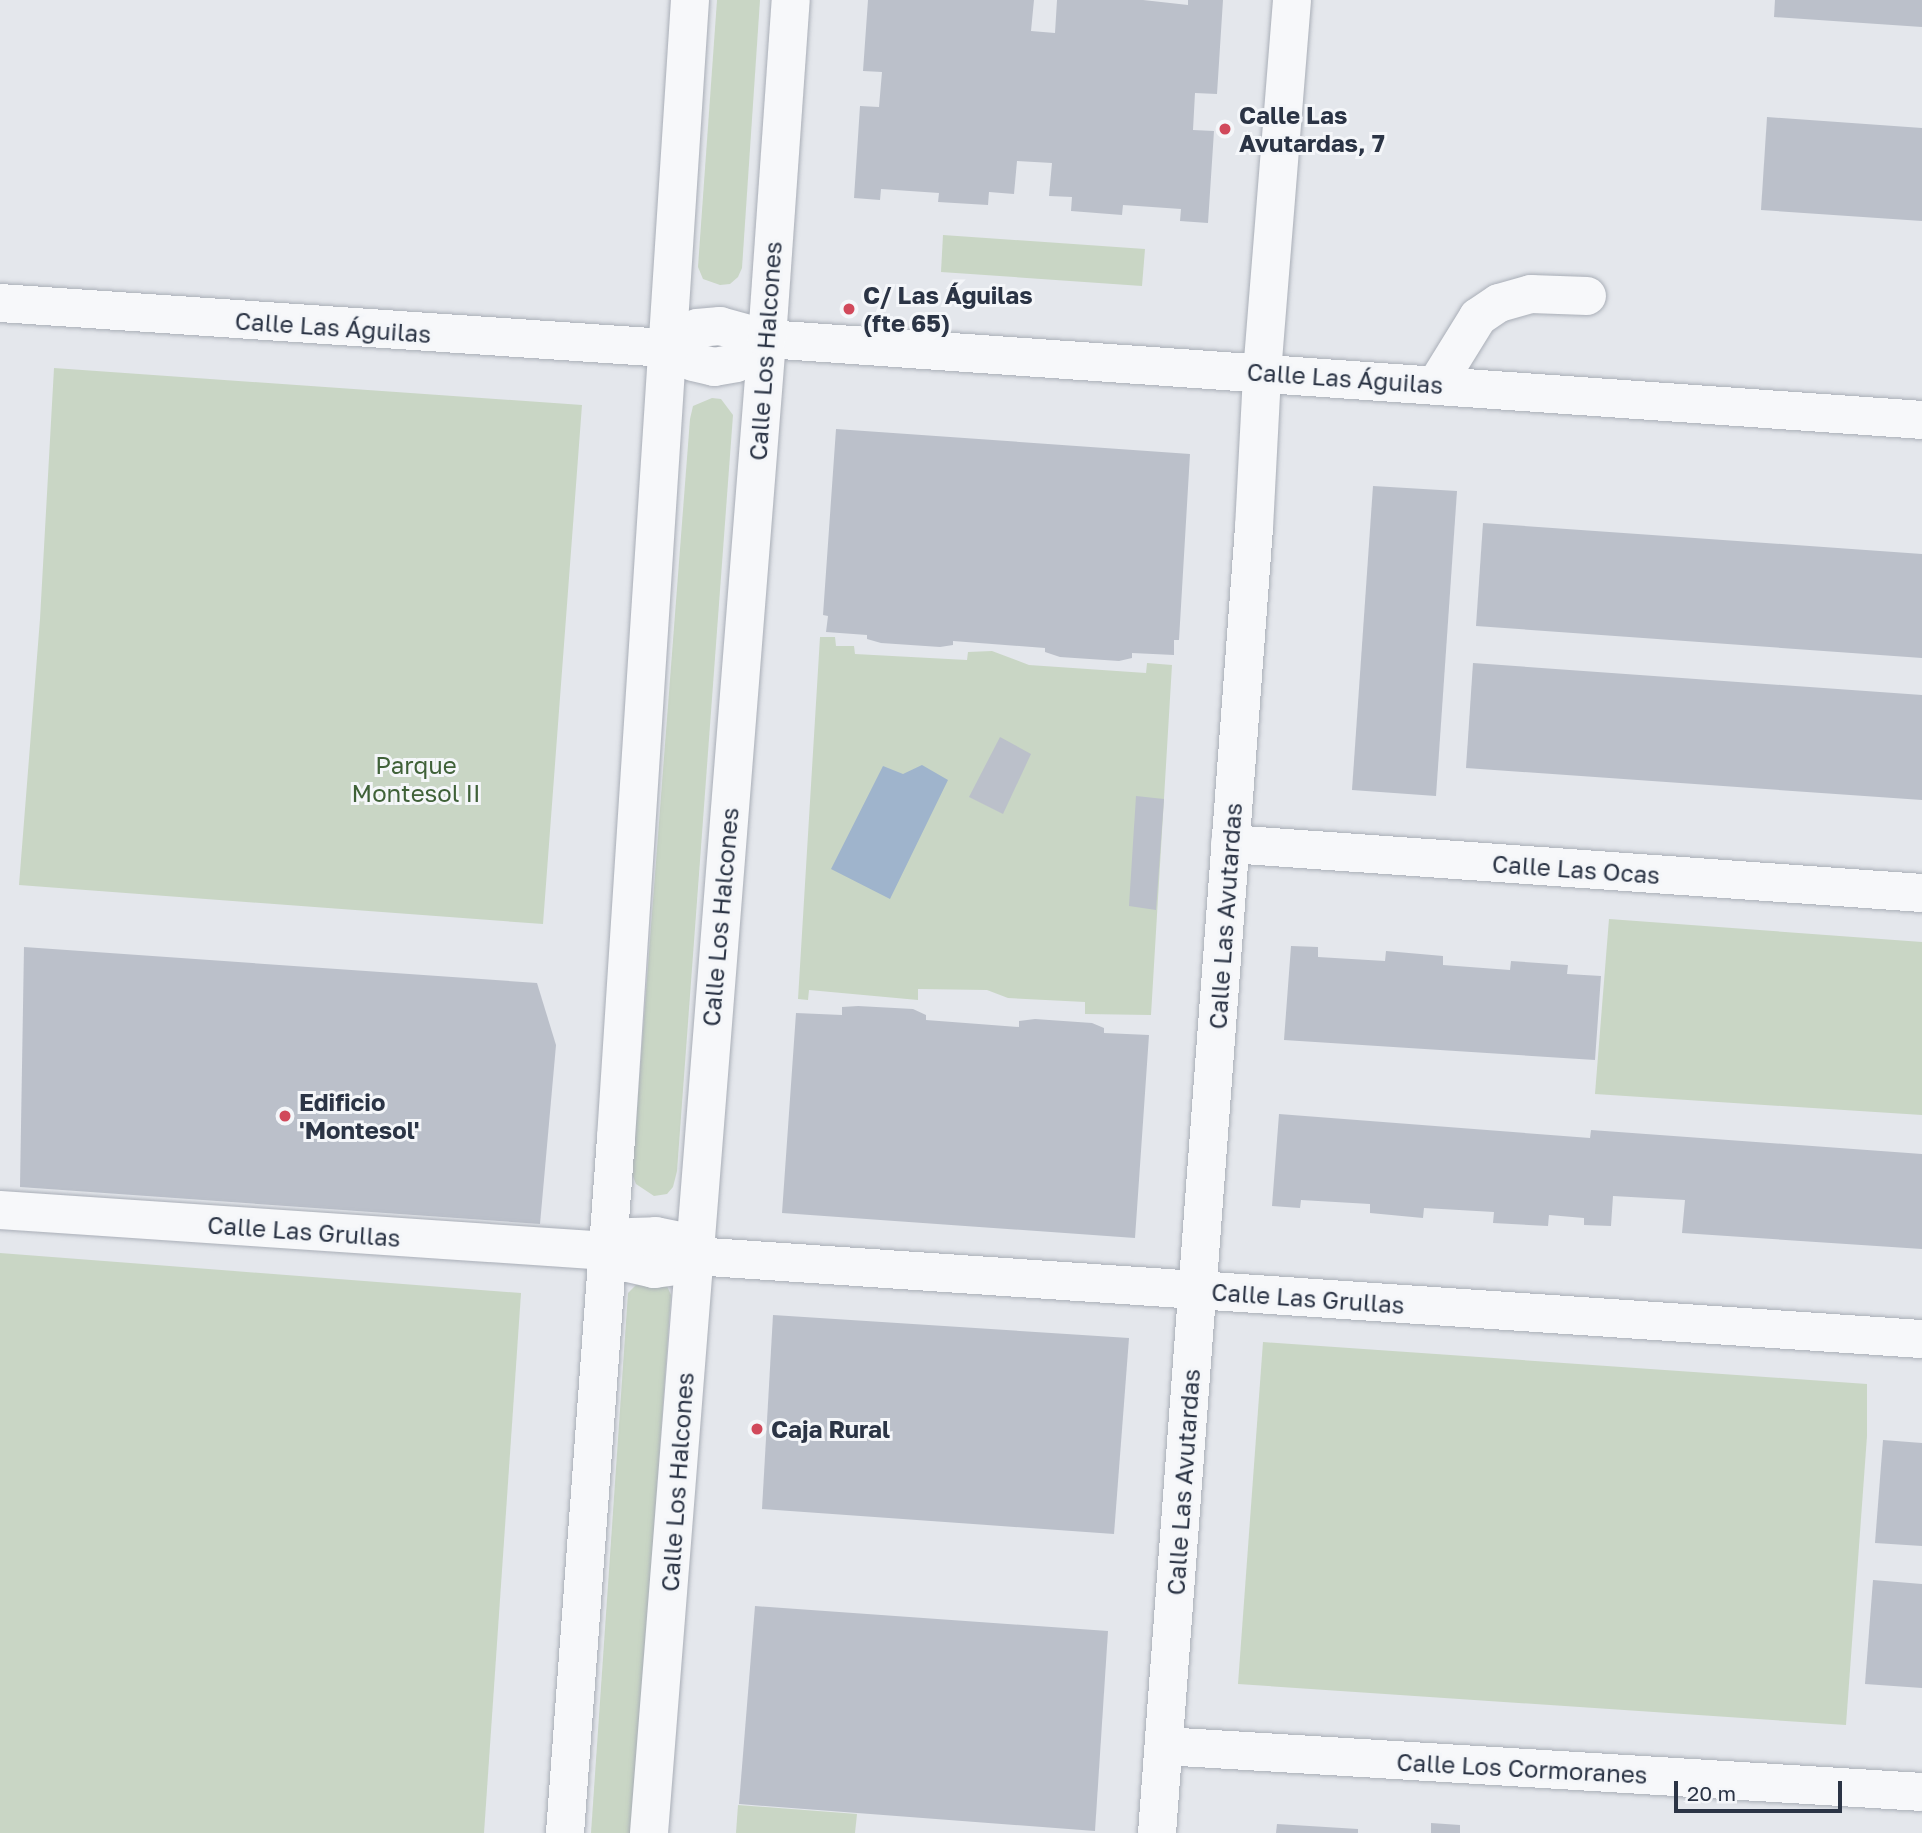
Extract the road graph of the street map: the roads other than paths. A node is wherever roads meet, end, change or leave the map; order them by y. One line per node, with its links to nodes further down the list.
1 (691, 0): 7 (street)
2 (791, 0): 6 (street, Calle Los Halcones)
3 (1292, 0): 8 (street, Calle Las Avutardas)
4 (1587, 296): 9 (street)
5 (0, 303): 7 (street, Calle Las Águilas)
6 (767, 339): 7 (street, Calle Las Águilas); 8 (street, Calle Las Águilas); 15 (street, Calle Los Halcones)
7 (666, 348): 14 (street)
8 (1262, 373): 9 (street, Calle Las Águilas); 11 (street, Calle Las Avutardas)
9 (1436, 385): 10 (street, Calle Las Águilas)
10 (1922, 419)
11 (1230, 844): 12 (street, Calle Las Ocas); 16 (street, Calle Las Avutardas)
12 (1922, 894)
13 (0, 1210): 14 (street, Calle Las Grullas)
14 (608, 1251): 15 (street, Calle Las Grullas); 20 (street)
15 (694, 1256): 16 (street, Calle Las Grullas); 21 (street, Calle Los Halcones)
16 (1197, 1290): 17 (street, Calle Las Grullas); 18 (street, Calle Las Avutardas)
17 (1922, 1339)
18 (1164, 1746): 19 (street, Calle Los Cormoranes); 22 (street, Calle Las Avutardas)
19 (1922, 1792)
20 (565, 1833)
21 (649, 1833)
22 (1157, 1833)

